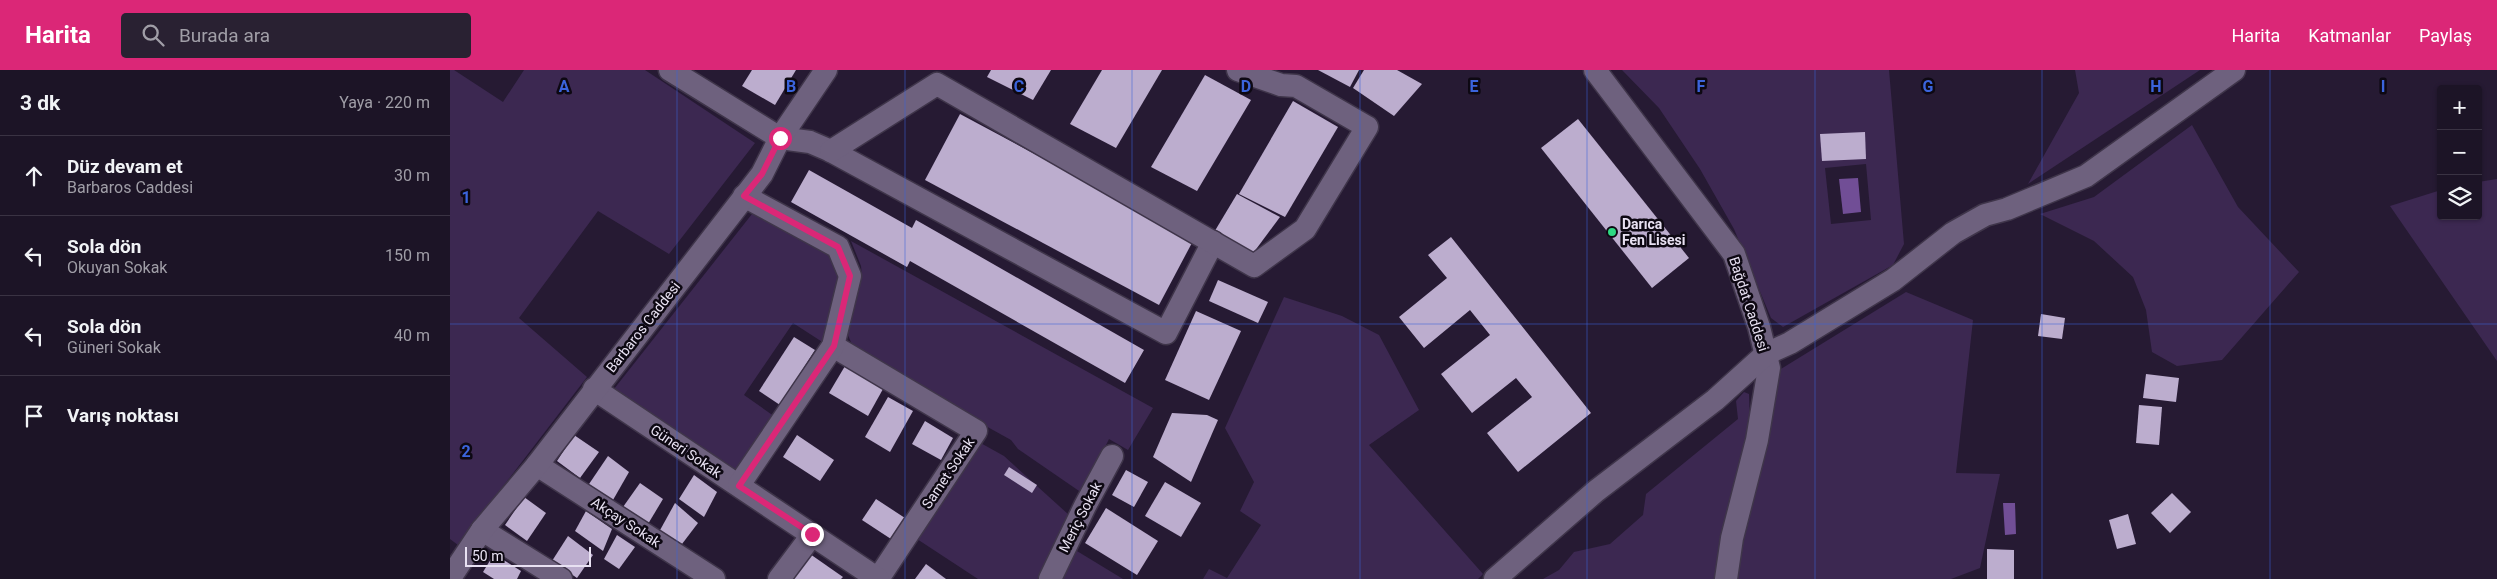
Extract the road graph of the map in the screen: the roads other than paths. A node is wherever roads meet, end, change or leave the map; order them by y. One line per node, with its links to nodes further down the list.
1 (670, 70): 6 (street)
2 (826, 70): 6 (street, Barbaros Caddesi)
3 (1238, 70): 9 (street)
4 (1595, 70): 11 (street, Bağdat Caddesi)
5 (2234, 70): 11 (street)
6 (780, 138): 7 (street); 8 (street, Barbaros Caddesi)
7 (831, 152): 9 (street); 9 (street)
8 (744, 196): 10 (street); 12 (street, Barbaros Caddesi)
9 (1213, 242)
10 (834, 346): 15 (street); 23 (street, Samet Sokak)
11 (1766, 354): 25 (street); 26 (street, Bağdat Caddesi)
12 (594, 389): 14 (street, Barbaros Caddesi); 15 (street, Güneri Sokak)
13 (1112, 456): 24 (street, Meriç Sokak)
14 (538, 465): 16 (street, Barbaros Caddesi); 21 (street, Akçay Sokak)
15 (739, 486): 17 (street, Güneri Sokak)
16 (482, 530): 18 (street, Barbaros Caddesi); 20 (street)
17 (812, 534): 22 (street); 23 (street, Güneri Sokak)
18 (457, 554): 19 (street, Barbaros Caddesi)
19 (450, 578)
20 (561, 579)
21 (714, 579)
22 (779, 579)
23 (878, 579)
24 (1050, 579)
25 (1495, 579)
26 (1726, 579)

